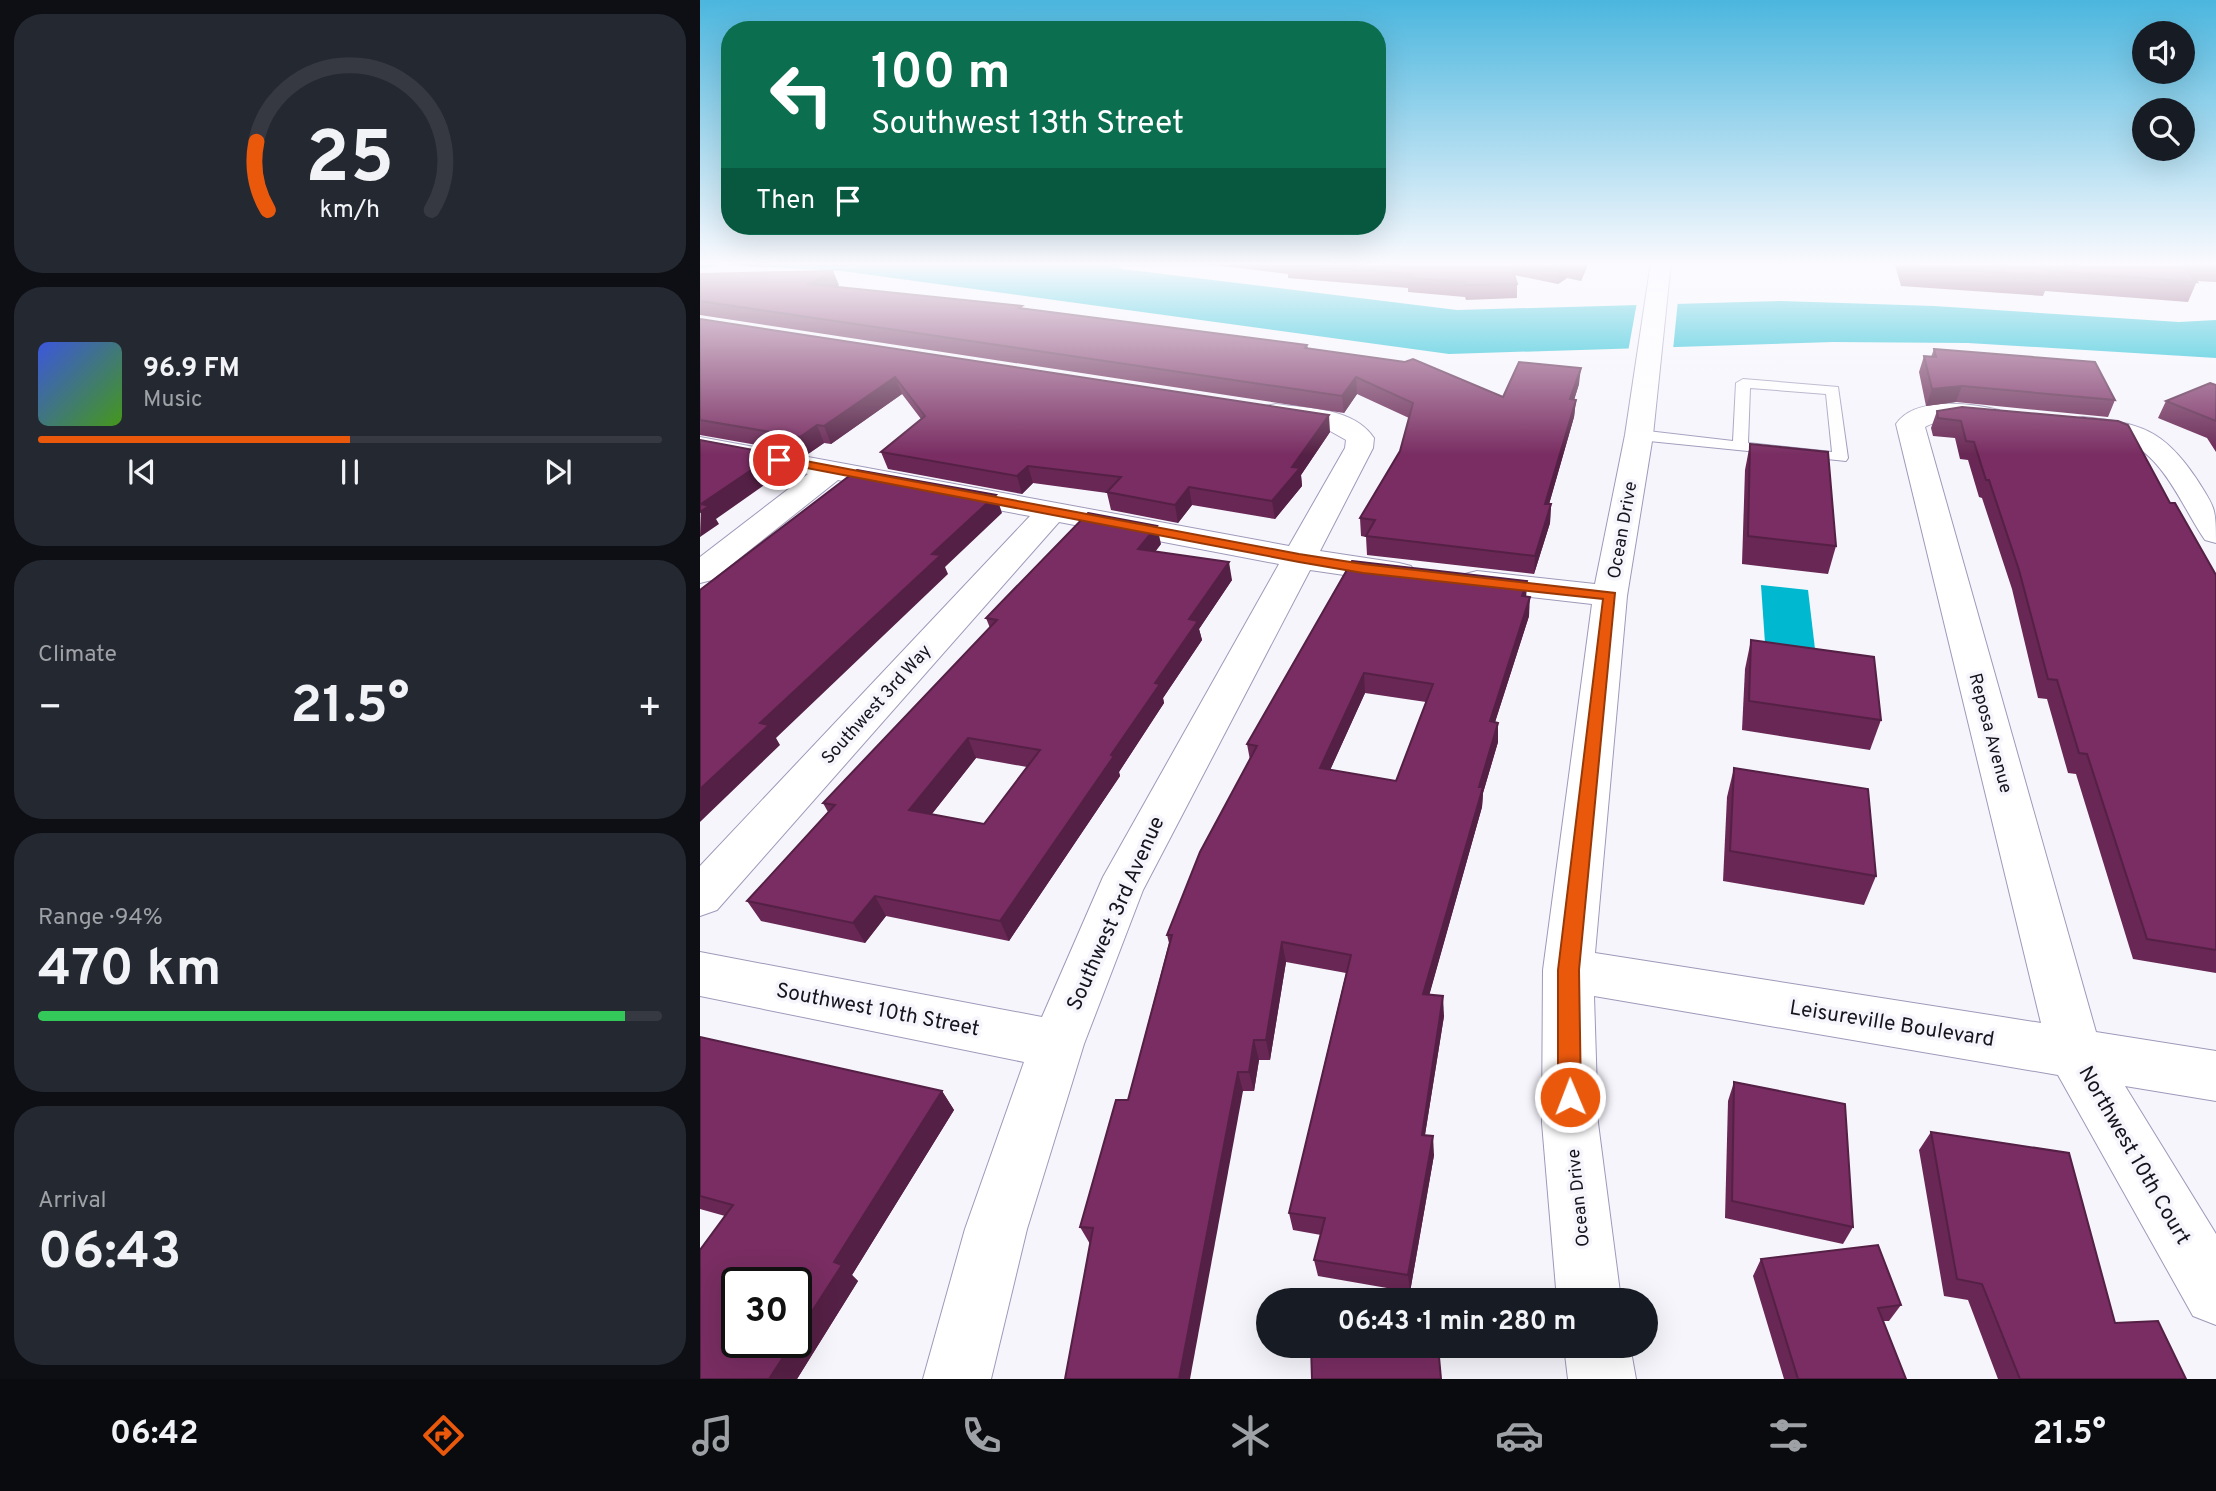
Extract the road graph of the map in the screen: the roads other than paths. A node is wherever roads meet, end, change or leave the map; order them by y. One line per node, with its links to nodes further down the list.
1 (1653, 326): 5 (street, Ocean Drive)
2 (1256, 409): 11 (street, Southwest 3rd Avenue)
3 (2022, 419): 18 (street, Reposa Avenue)
4 (2062, 423): 10 (street)
5 (1639, 435): 7 (lane); 13 (street, Ocean Drive)
6 (700, 445): 8 (street)
7 (1740, 447): 7 (lane)
8 (832, 470): 9 (street); 12 (street)
9 (1052, 511): 11 (street); 14 (street, Southwest 3rd Way)
10 (2216, 533)
11 (1299, 558): 13 (street); 17 (street, Southwest 3rd Avenue)
12 (700, 573)
13 (1610, 596): 15 (street, Ocean Drive)
14 (700, 897)
15 (1568, 970): 18 (street, Leisureville Boulevard); 20 (street, Ocean Drive)
16 (700, 974): 17 (street, Southwest 10th Street)
17 (1057, 1044): 23 (street, Southwest 3rd Avenue)
18 (2075, 1053): 19 (street, Leisureville Boulevard); 21 (street, Northwest 10th Court)
19 (2216, 1076)
20 (1588, 1288)
21 (2216, 1293)
22 (1599, 1358): 24 (street)
23 (957, 1379)
24 (1602, 1379)

